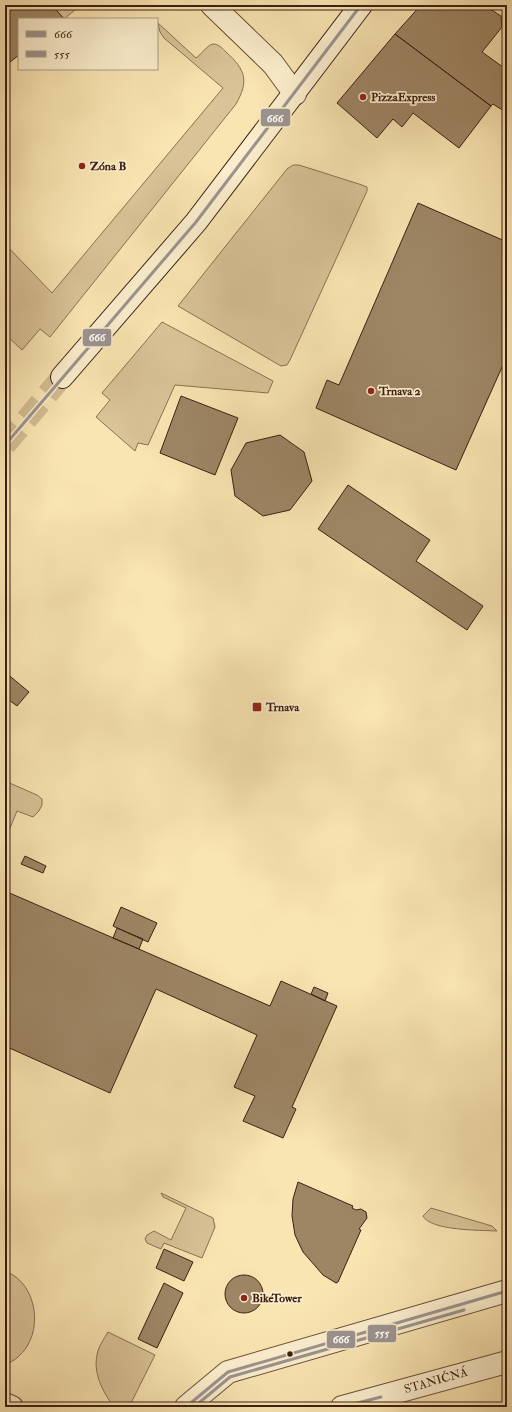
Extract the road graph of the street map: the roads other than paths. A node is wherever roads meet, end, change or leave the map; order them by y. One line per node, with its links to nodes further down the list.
1 (212, 5): 3 (street)
2 (361, 5): 3 (street)
3 (294, 94): 4 (street)
4 (62, 377)
5 (507, 1291): 9 (street)
6 (507, 1362): 10 (street, STANIČNÁ)
7 (5, 1404): 8 (street)
8 (12, 1407)
9 (186, 1407)
10 (342, 1407)

